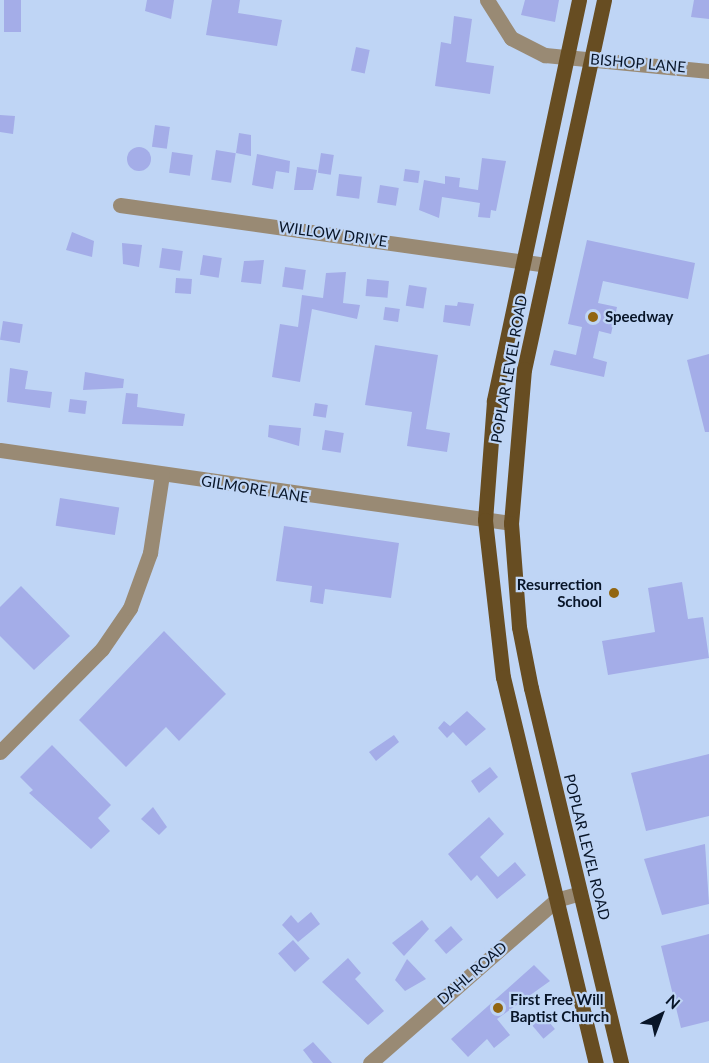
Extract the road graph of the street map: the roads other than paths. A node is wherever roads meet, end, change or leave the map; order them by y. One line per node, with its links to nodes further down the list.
1 (487, 0): 5 (street, BISHOP LANE)
2 (579, 0): 5 (main road, POPLAR LEVEL ROAD)
3 (604, 0): 4 (main road, POPLAR LEVEL ROAD)
4 (591, 58): 5 (street, BISHOP LANE); 6 (street, BISHOP LANE); 9 (main road, POPLAR LEVEL ROAD)
5 (566, 59): 8 (main road, POPLAR LEVEL ROAD)
6 (709, 71)
7 (120, 205): 8 (street, WILLOW DRIVE)
8 (522, 261): 9 (street, WILLOW DRIVE); 12 (main road, POPLAR LEVEL ROAD)
9 (546, 265): 13 (main road, POPLAR LEVEL ROAD)
10 (0, 450): 11 (street, GILMORE LANE)
11 (162, 475): 12 (street, GILMORE LANE); 14 (street)
12 (485, 520): 13 (street, GILMORE LANE); 16 (main road, POPLAR LEVEL ROAD)
13 (511, 522): 15 (main road, POPLAR LEVEL ROAD)
14 (0, 752)
15 (580, 892): 16 (street, DAHL ROAD); 19 (main road, POPLAR LEVEL ROAD)
16 (556, 900): 17 (street, DAHL ROAD); 18 (main road, POPLAR LEVEL ROAD)
17 (370, 1063)
18 (596, 1063)
19 (621, 1063)

